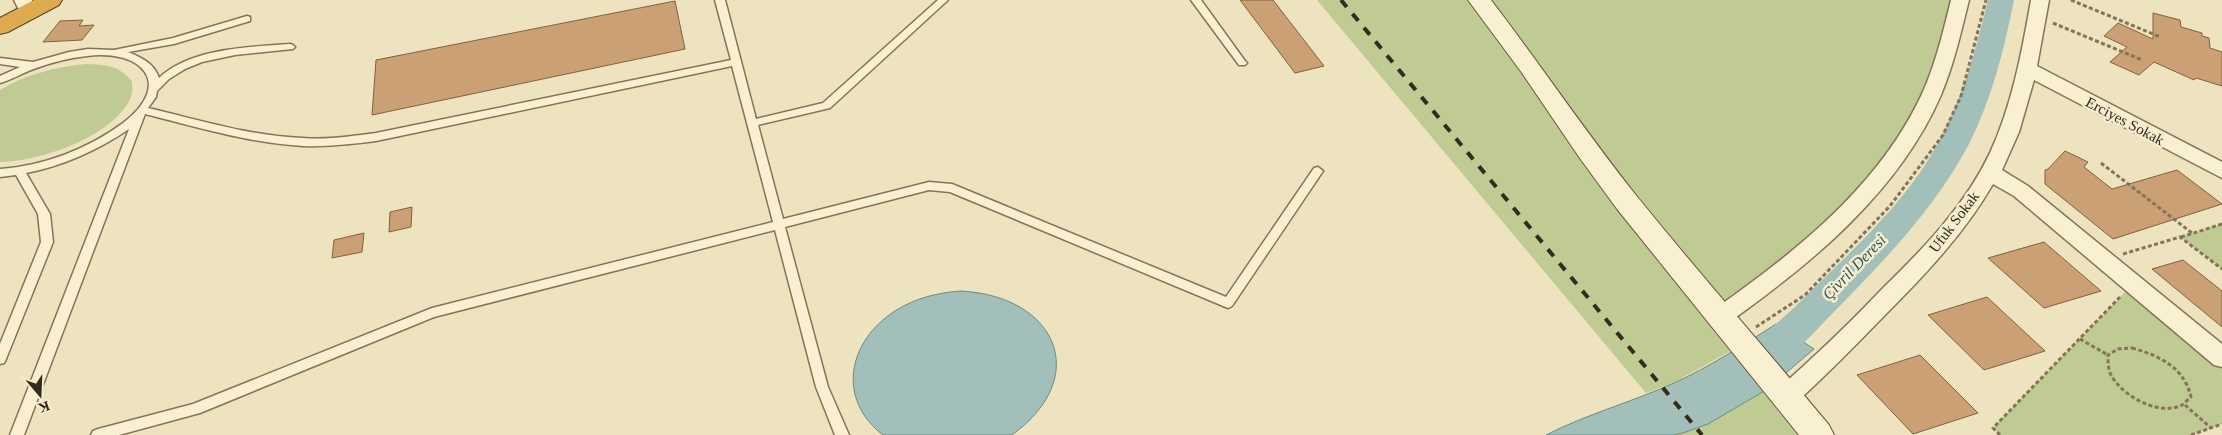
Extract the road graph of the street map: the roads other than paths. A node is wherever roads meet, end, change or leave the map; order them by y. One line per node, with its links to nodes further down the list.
1 (51, 0): 12 (highway)
2 (720, 0): 16 (lane)
3 (943, 0): 23 (lane)
4 (1196, 0): 18 (lane)
5 (1466, 0): 24 (street)
6 (1480, 0): 24 (street)
7 (1960, 0): 31 (street)
8 (28, 2): 10 (highway)
9 (2039, 9): 19 (street, Ufuk Sokak)
10 (0, 19)
11 (248, 19): 14 (lane)
12 (0, 27)
13 (290, 47): 21 (lane)
14 (110, 53): 17 (lane); 21 (lane)
15 (0, 61): 17 (lane)
16 (736, 62): 22 (lane); 23 (lane)
17 (39, 63): 20 (lane)
18 (1242, 63)
19 (2028, 69): 27 (street, Erciyes Sokak); 29 (street, Ufuk Sokak)
20 (0, 80)
21 (153, 89): 22 (lane)
22 (141, 110): 25 (lane); 35 (lane)
23 (752, 123): 30 (lane)
24 (1588, 151): 31 (street)
25 (19, 171): 28 (lane); 33 (lane)
26 (1318, 171): 30 (lane)
27 (2222, 171)
28 (0, 173)
29 (1990, 174): 32 (street); 34 (street, Ufuk Sokak)
30 (779, 224): 36 (lane); 37 (lane)
31 (1727, 325): 34 (street)
32 (2222, 358)
33 (0, 359)
34 (1781, 390): 38 (street)
35 (17, 435)
36 (98, 435)
37 (842, 435)
38 (1818, 435)

